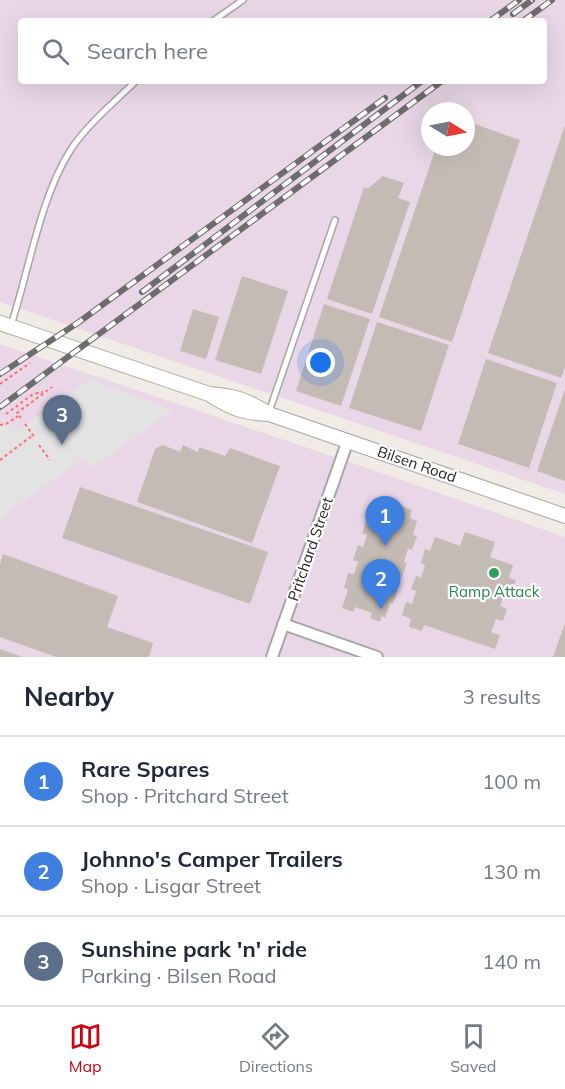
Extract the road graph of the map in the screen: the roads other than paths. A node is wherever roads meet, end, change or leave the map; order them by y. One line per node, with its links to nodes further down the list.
1 (243, 0): 2 (lane)
2 (217, 18)
3 (133, 84): 5 (lane)
4 (335, 220): 6 (lane)
5 (5, 325): 6 (street, Bilsen Road)
6 (269, 414): 7 (street, Bilsen Road)
7 (348, 440): 8 (street, Bilsen Road); 9 (street, Pritchard Street)
8 (565, 516)
9 (283, 624): 10 (street, Pritchard Street); 11 (street)
10 (272, 657)
11 (377, 657)

